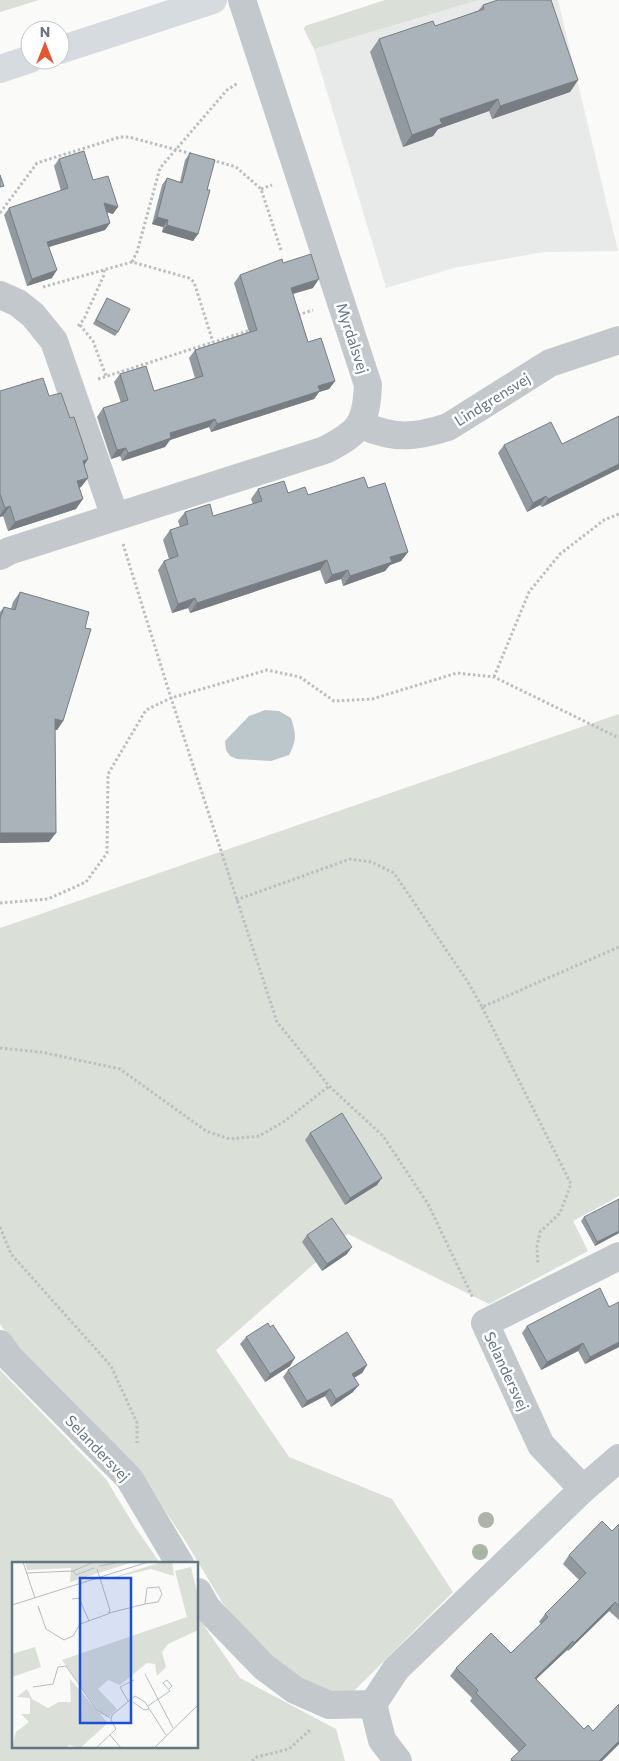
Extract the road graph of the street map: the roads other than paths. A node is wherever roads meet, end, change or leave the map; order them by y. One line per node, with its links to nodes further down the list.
1 (213, 0): 3 (main road)
2 (242, 0): 8 (street, Myrdalsvej)
3 (70, 47)
4 (20, 63): 5 (main road)
5 (0, 69)
6 (9, 299): 9 (street)
7 (619, 340): 8 (street, Lindgrensvej)
8 (361, 425): 9 (street)
9 (115, 517): 10 (street)
10 (0, 556)
11 (619, 1256): 14 (street, Selandersvej)
12 (0, 1344): 15 (street, Selandersvej)
13 (619, 1458): 14 (street)
14 (584, 1489): 17 (street)
15 (179, 1562)
16 (199, 1594): 17 (street)
17 (373, 1704): 18 (street)
18 (398, 1761)

